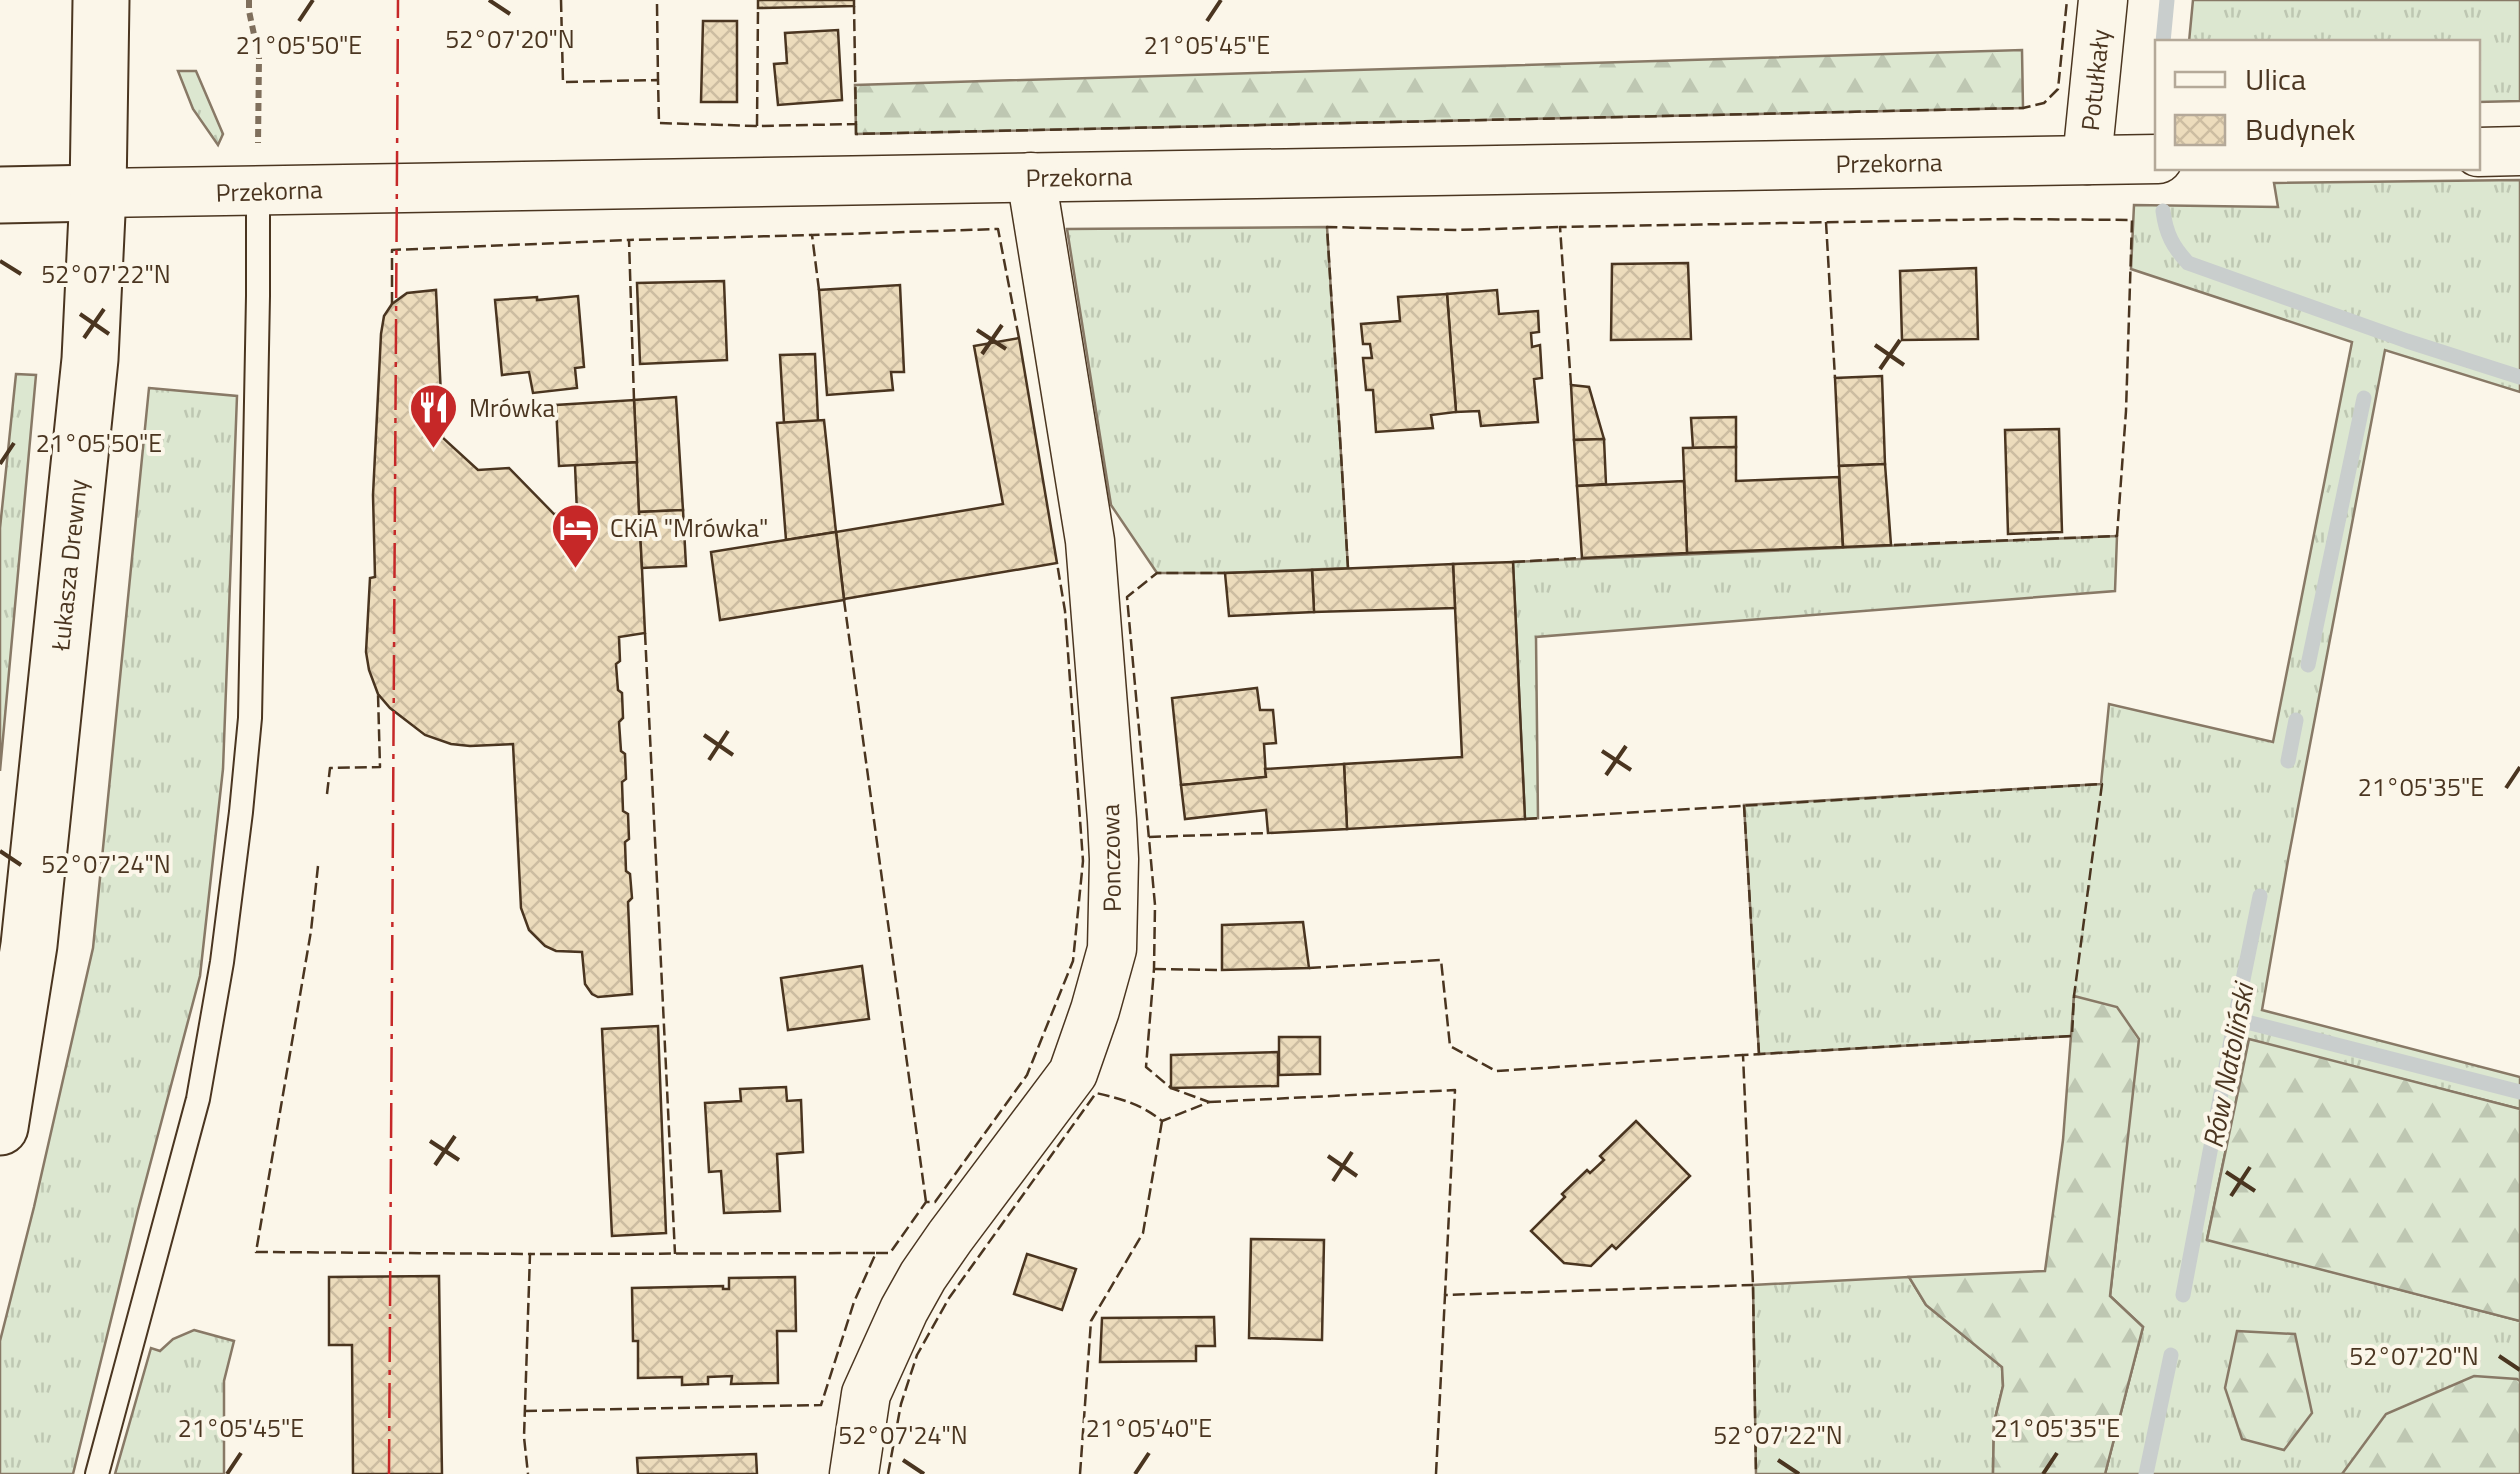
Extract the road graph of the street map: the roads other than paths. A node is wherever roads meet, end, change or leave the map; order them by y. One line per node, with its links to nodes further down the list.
1 (101, 0): 9 (main road, Łukasza Drewny)
2 (2103, 0): 6 (street, Potułkały)
3 (2480, 152): 4 (street)
4 (2520, 152)
5 (2155, 159): 6 (street, Przekorna)
6 (2088, 160): 7 (street, Przekorna)
7 (1031, 177): 8 (street, Przekorna); 13 (street, Ponczowa)
8 (258, 191): 9 (street, Przekorna); 12 (lane)
9 (98, 193): 10 (main road, Przekorna); 11 (main road, Łukasza Drewny)
10 (0, 195)
11 (0, 1127)
12 (97, 1474)
13 (854, 1474)

